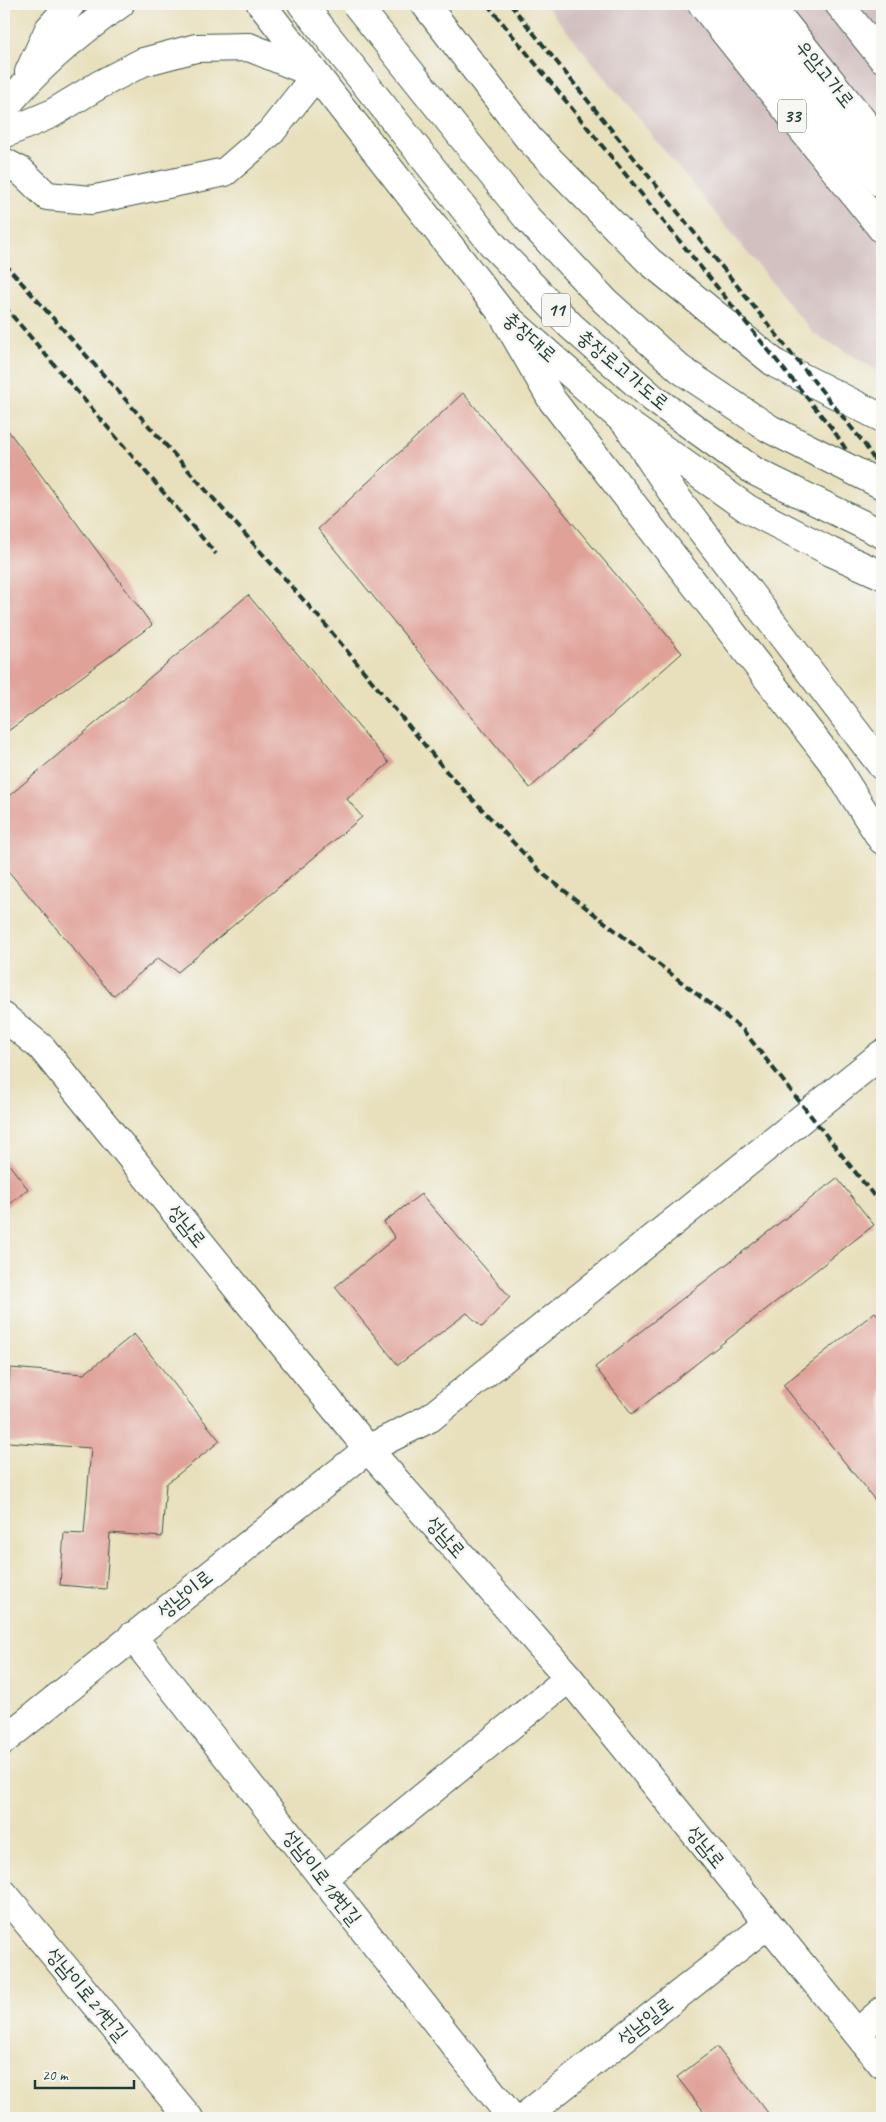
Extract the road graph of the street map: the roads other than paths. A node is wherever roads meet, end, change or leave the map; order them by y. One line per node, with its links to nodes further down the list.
1 (71, 4): 13 (main road)
2 (120, 4): 13 (main road)
3 (261, 4): 12 (main road, 충장대로)
4 (302, 4): 24 (main road, 충장로고가도로 / 11)
5 (356, 4): 23 (main road, 충장로고가도로 / 11, bridge)
6 (425, 4): 21 (main road)
7 (702, 4): 19 (main road, 33)
8 (737, 4): 18 (main road, 우암고가로)
9 (769, 4): 16 (main road, 우암고가로)
10 (839, 4): 11 (main road)
11 (882, 58)
12 (316, 75): 15 (main road); 17 (main road); 20 (main road, 충장대로)
13 (23, 84): 14 (main road)
14 (4, 109)
15 (4, 134)
16 (882, 145)
17 (4, 162)
18 (882, 184)
19 (882, 229)
20 (502, 313): 22 (main road, 충장대로); 27 (main road)
21 (882, 418)
22 (625, 422): 25 (main road, 충장대로); 26 (main road)
23 (882, 485)
24 (882, 534)
25 (882, 575)
26 (882, 766)
27 (882, 840)
28 (4, 1017): 30 (main road, 성남로)
29 (882, 1054): 30 (main road, 성남이로)
30 (368, 1449): 31 (main road, 성남이로); 32 (main road, 성남로)
31 (132, 1636): 33 (main road, 성남이로); 34 (main road, 성남이로18번길)
32 (569, 1678): 34 (main road); 36 (main road, 성남로)
33 (4, 1740)
34 (323, 1879): 41 (main road, 성남이로18번길)
35 (4, 1894): 40 (main road, 성남이로21번길)
36 (768, 1924): 38 (main road, 성남로); 42 (main road, 성남일로)
37 (882, 2011): 38 (main road)
38 (857, 2033): 39 (main road, 성남로)
39 (882, 2064)
40 (190, 2118)
41 (512, 2118)
42 (523, 2118)

